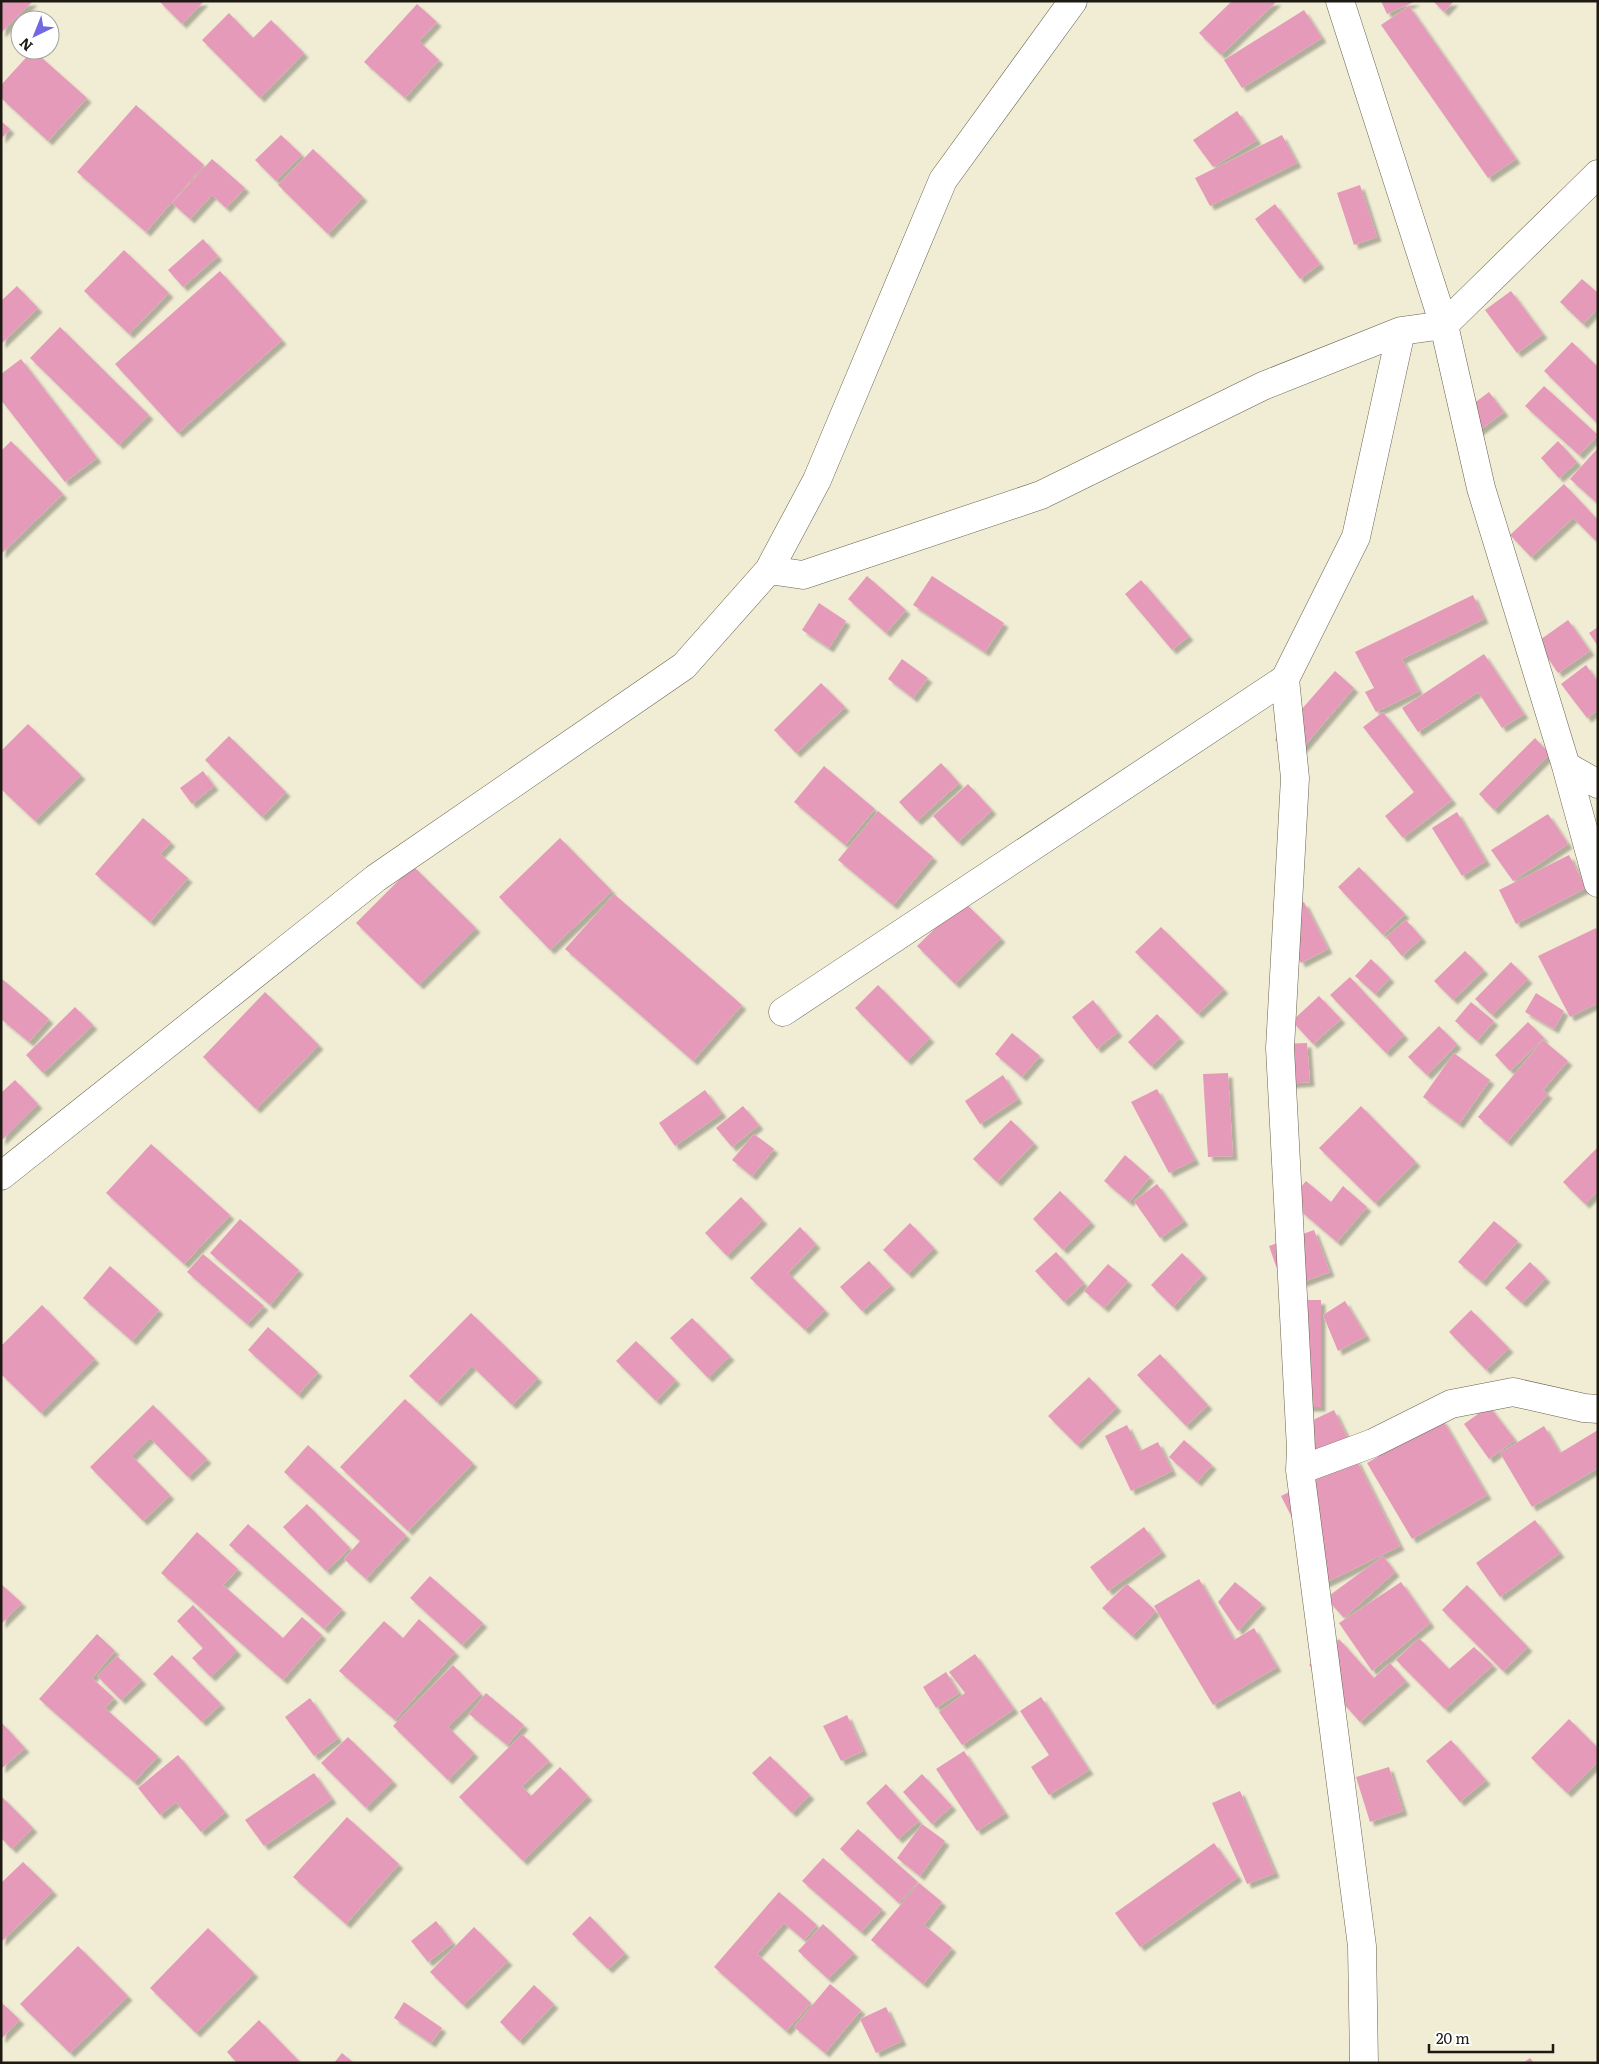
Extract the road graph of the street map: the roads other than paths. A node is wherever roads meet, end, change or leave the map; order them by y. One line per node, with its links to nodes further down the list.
1 (1073, 1): 6 (street)
2 (1340, 1): 4 (street)
3 (1598, 174): 4 (street)
4 (1444, 325): 5 (street); 8 (street)
5 (1401, 331): 6 (street); 7 (street)
6 (769, 570): 12 (street)
7 (1285, 679): 11 (street); 14 (street)
8 (1566, 766): 9 (street); 10 (street)
9 (1598, 784)
10 (1598, 883)
11 (783, 1012)
12 (1, 1176)
13 (1598, 1409): 14 (street)
14 (1300, 1470): 15 (street)
15 (1364, 2063)

